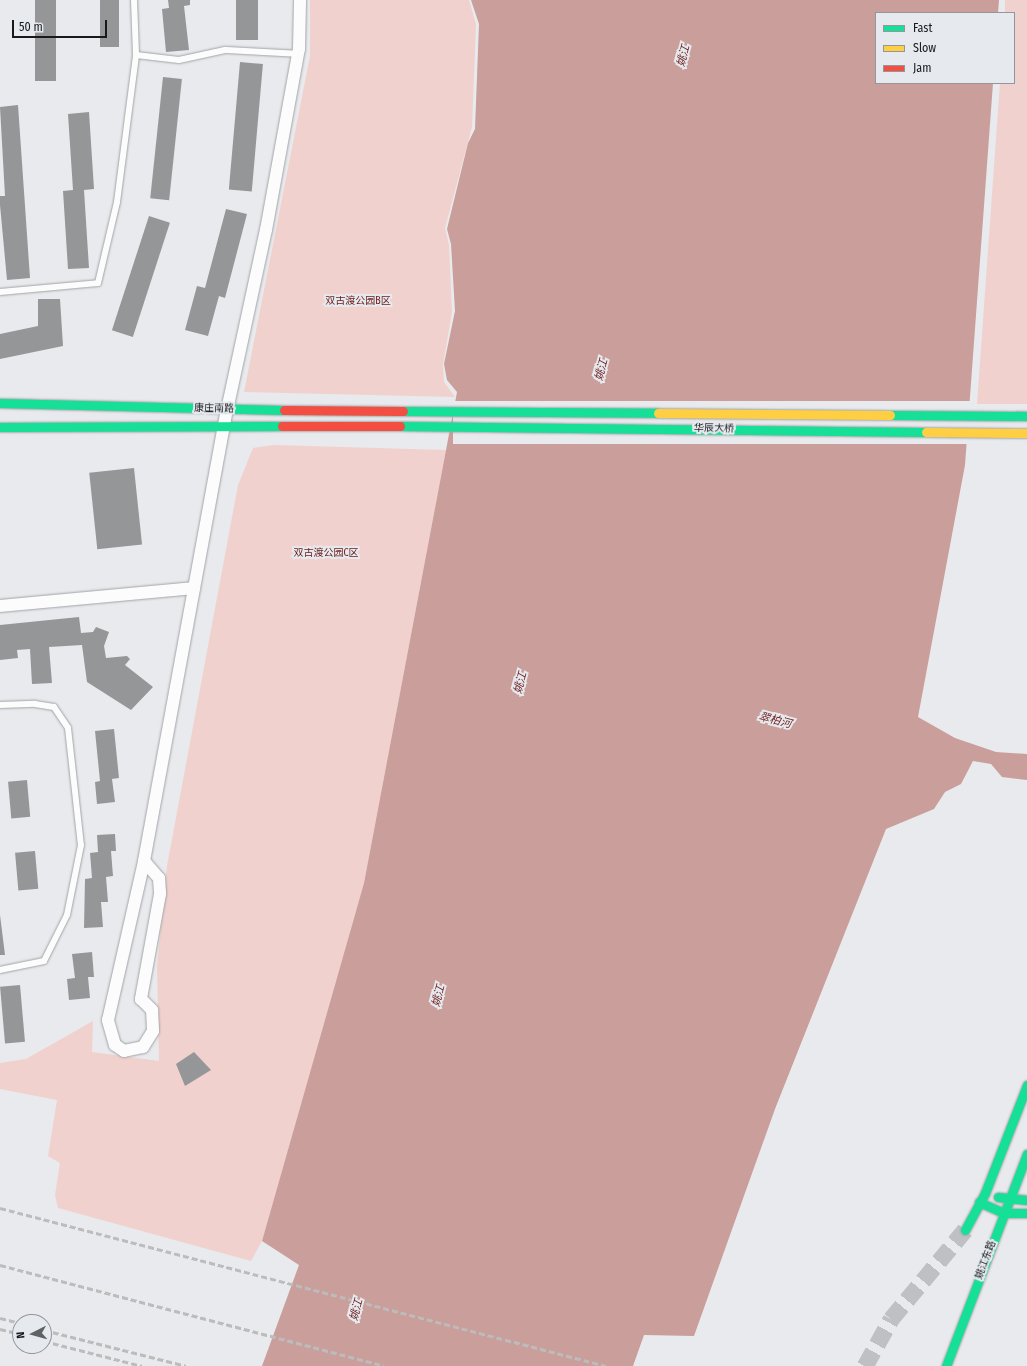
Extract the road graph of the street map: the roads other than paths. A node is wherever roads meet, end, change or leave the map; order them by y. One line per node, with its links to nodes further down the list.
1 (134, 0): 4 (lane)
2 (300, 0): 3 (street)
3 (298, 54): 4 (lane); 8 (street)
4 (136, 55): 5 (lane)
5 (0, 292)
6 (0, 404): 8 (main road, 康庄南路)
7 (428, 409): 8 (main road, 康庄南路); 9 (main road, 华辰大桥)
8 (227, 410): 10 (street)
9 (1027, 416)
10 (224, 426): 11 (main road, 康庄南路); 12 (main road, 康庄南路); 14 (street)
11 (424, 426): 13 (main road, 华辰大桥)
12 (0, 427)
13 (1027, 433)
14 (194, 588): 15 (street); 17 (street)
15 (0, 606)
16 (0, 705): 18 (lane)
17 (144, 861): 17 (street)
18 (0, 970)
19 (1027, 1085): 21 (main road)
20 (1027, 1154): 22 (main road, 姚江东路)
21 (985, 1193): 22 (main road); 24 (main road)
22 (1008, 1200): 23 (main road); 25 (main road, 姚江东路)
23 (1027, 1200)
24 (980, 1202): 25 (main road); 27 (main road)
25 (1004, 1213): 26 (main road); 28 (main road, 姚江东路)
26 (1027, 1213)
27 (965, 1230)
28 (946, 1366)

